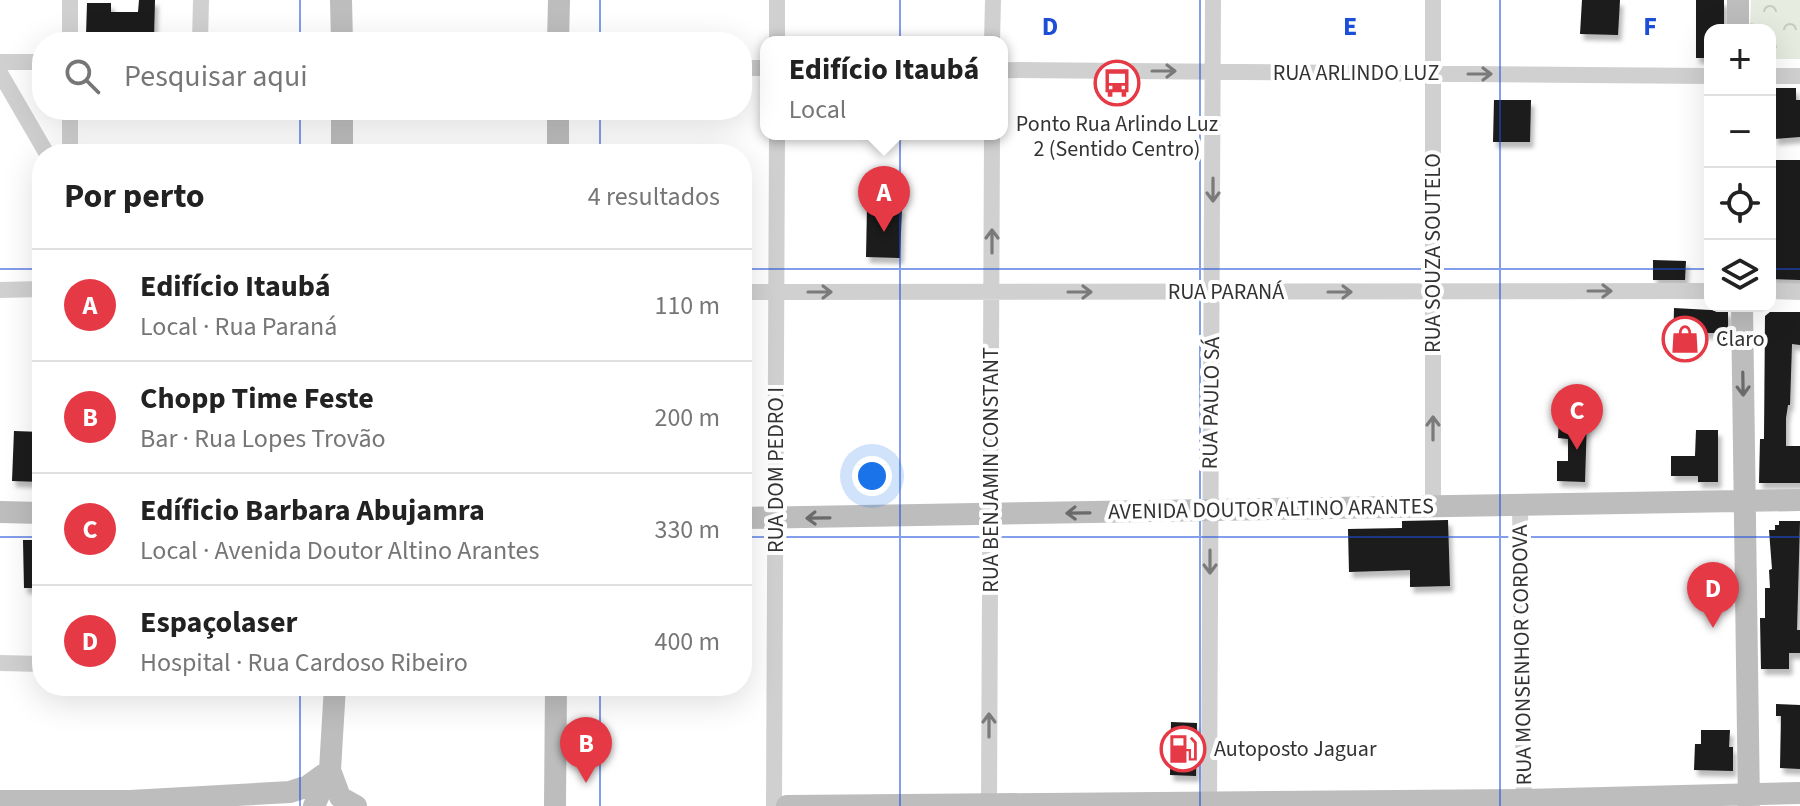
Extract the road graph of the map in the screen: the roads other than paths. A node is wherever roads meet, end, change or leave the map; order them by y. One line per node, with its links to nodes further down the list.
1 (70, 0): 11 (street)
2 (201, 0): 12 (street)
3 (341, 0): 13 (street)
4 (559, 0): 14 (street)
5 (777, 0): 15 (street)
6 (993, 0): 16 (street)
7 (1213, 0): 20 (street, RUA PAULO SÁ)
8 (1433, 0): 22 (street, RUA SOUZA SOUTELO)
9 (1738, 0): 10 (street)
10 (1738, 24)
11 (70, 32)
12 (200, 32)
13 (342, 32)
14 (558, 32)
15 (777, 36)
16 (992, 36)
17 (0, 62): 18 (street)
18 (32, 62)
19 (1008, 70): 20 (street, RUA ARLINDO LUZ, one-way to 20)
20 (1214, 72): 22 (street, RUA ARLINDO LUZ); 42 (street, RUA PAULO SÁ, one-way to 42)
21 (0, 73): 31 (street)
22 (1433, 73): 23 (street, RUA ARLINDO LUZ, one-way to 23); 43 (street, RUA SOUZA SOUTELO)
23 (1704, 76)
24 (1776, 76): 25 (street)
25 (1800, 76)
26 (70, 120): 32 (street)
27 (342, 120): 33 (street)
28 (558, 120): 34 (street)
29 (777, 140): 40 (street, RUA DOM PEDRO I)
30 (992, 140): 41 (street, RUA BENJAMIN CONSTANT, one-way to 30)
31 (41, 144)
32 (70, 144)
33 (342, 144)
34 (558, 144)
35 (32, 289): 36 (street)
36 (0, 290)
37 (1704, 291): 43 (street, RUA PARANÁ, one-way to 37)
38 (1776, 291): 44 (street)
39 (752, 292): 40 (street, RUA PARANÁ)
40 (776, 292): 41 (street, RUA PARANÁ, one-way to 41); 55 (street, RUA DOM PEDRO I)
41 (991, 292): 42 (street, RUA PARANÁ, one-way to 42); 53 (street, RUA BENJAMIN CONSTANT)
42 (1212, 292): 43 (street, RUA PARANÁ, one-way to 43); 50 (street, RUA PAULO SÁ)
43 (1433, 292): 49 (street, RUA SOUZA SOUTELO, one-way to 43)
44 (1800, 292)
45 (1742, 312): 47 (street, one-way to 47)
46 (1800, 500): 47 (street, AVENIDA DOUTOR ALTINO ARANTES)
47 (1745, 501): 48 (street, AVENIDA DOUTOR ALTINO ARANTES); 62 (street)
48 (1520, 505): 49 (street, AVENIDA DOUTOR ALTINO ARANTES); 67 (street, RUA MONSENHOR CORDOVA)
49 (1433, 506): 50 (street, AVENIDA DOUTOR ALTINO ARANTES)
50 (1210, 510): 53 (street, AVENIDA DOUTOR ALTINO ARANTES, one-way to 53); 68 (street, RUA PAULO SÁ, one-way to 68)
51 (0, 512): 52 (street)
52 (32, 513)
53 (990, 515): 55 (street, AVENIDA DOUTOR ALTINO ARANTES, one-way to 55); 69 (street, RUA BENJAMIN CONSTANT, one-way to 53)
54 (752, 518): 55 (street, AVENIDA DOUTOR ALTINO ARANTES)
55 (776, 519): 73 (street, RUA DOM PEDRO I)
56 (0, 663): 57 (street)
57 (32, 664)
58 (334, 696): 60 (street)
59 (556, 696): 72 (street)
60 (330, 770): 64 (street); 70 (street); 71 (street)
61 (1800, 793): 62 (street)
62 (1749, 800): 67 (street)
63 (0, 801): 65 (street)
64 (226, 801): 65 (street)
65 (130, 803)
66 (1363, 803): 67 (street); 68 (street)
67 (1524, 803)
68 (1209, 804): 69 (street)
69 (989, 805): 74 (street)
70 (314, 806)
71 (356, 806)
72 (555, 806)
73 (774, 806)
74 (787, 806)

